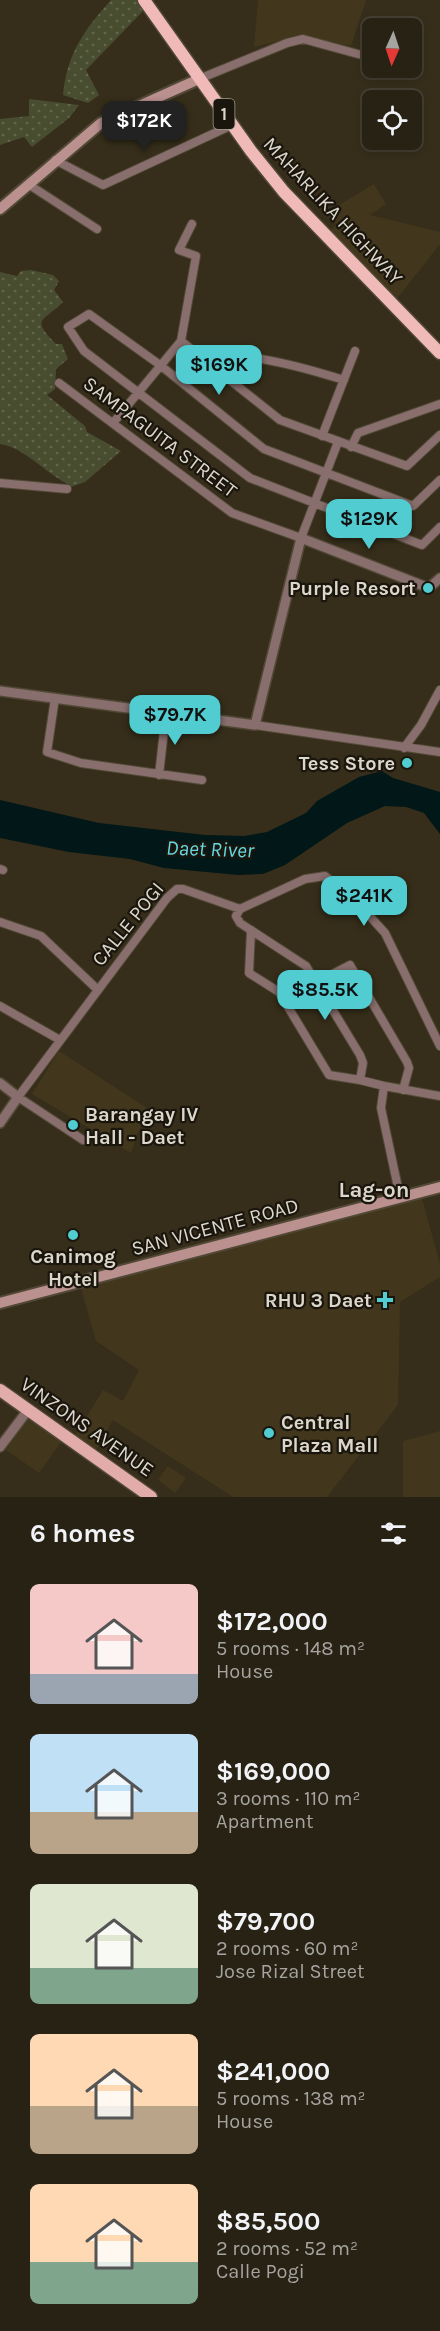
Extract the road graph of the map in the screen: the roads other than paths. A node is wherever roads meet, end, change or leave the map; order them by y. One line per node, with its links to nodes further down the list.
1 (144, 0): 3 (highway, MAHARLIKA HIGHWAY / 1)
2 (362, 55): 3 (street)
3 (200, 79): 4 (highway, MAHARLIKA HIGHWAY / 1); 5 (main road)
4 (232, 125): 5 (street); 12 (highway, MAHARLIKA HIGHWAY / 1)
5 (56, 160): 6 (main road)
6 (28, 184): 7 (main road); 9 (street)
7 (0, 209)
8 (192, 224): 10 (street)
9 (96, 229)
10 (181, 341): 13 (street); 14 (street)
11 (355, 351): 15 (street)
12 (440, 353)
13 (211, 364): 15 (street); 21 (street)
14 (159, 365): 17 (street); 17 (street); 24 (street)
15 (344, 380): 21 (street)
16 (59, 382): 19 (street, SAMPAGUITA STREET)
17 (139, 392): 19 (street); 28 (street)
18 (440, 404): 23 (street)
19 (113, 423): 30 (street, SAMPAGUITA STREET)
20 (440, 435): 23 (street)
21 (321, 436): 22 (street)
22 (338, 442): 23 (street); 24 (street)
23 (351, 447)
24 (326, 471): 25 (street); 28 (street)
25 (440, 480)
26 (0, 483): 27 (street)
27 (67, 489)
28 (313, 502): 29 (street); 30 (street)
29 (440, 527)
30 (301, 538): 31 (street, SAMPAGUITA STREET); 36 (street)
31 (440, 578)
32 (440, 690): 37 (street)
33 (0, 691): 34 (street)
34 (55, 698): 35 (street); 39 (street)
35 (166, 713): 36 (street); 39 (street)
36 (255, 725): 37 (street)
37 (404, 748): 38 (street)
38 (440, 753)
39 (159, 775): 40 (street)
40 (201, 780)
41 (240, 909): 43 (street); 45 (street, CALLE POGI); 48 (street)
42 (0, 922): 45 (street)
43 (251, 930): 44 (street); 49 (street)
44 (317, 982): 49 (street); 52 (street)
45 (98, 990): 47 (street, CALLE POGI)
46 (0, 1006): 47 (street)
47 (60, 1040): 54 (street, CALLE POGI)
48 (440, 1046)
49 (360, 1080): 51 (street)
50 (0, 1083): 54 (street)
51 (384, 1086): 52 (street); 58 (street)
52 (403, 1090): 53 (street)
53 (440, 1096)
54 (18, 1097): 55 (street, CALLE POGI); 56 (street)
55 (0, 1123)
56 (83, 1140)
57 (440, 1187): 58 (main road, SAN VICENTE ROAD)
58 (400, 1197): 59 (main road, SAN VICENTE ROAD)
59 (0, 1303)
60 (0, 1390): 61 (main road, VINZONS AVENUE)
61 (28, 1410): 62 (street); 63 (main road, VINZONS AVENUE)
62 (0, 1447)
63 (151, 1497)

